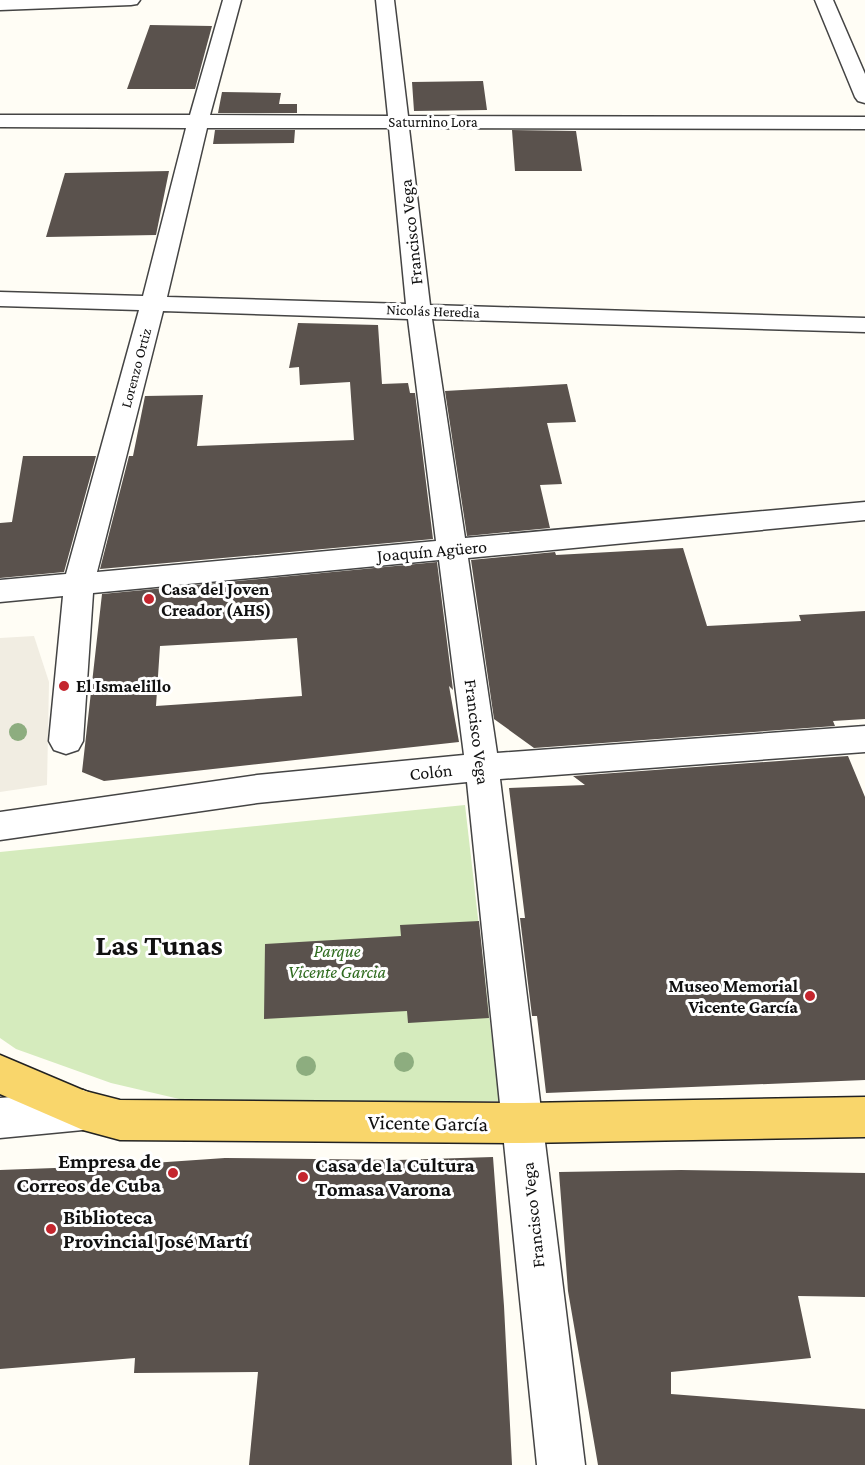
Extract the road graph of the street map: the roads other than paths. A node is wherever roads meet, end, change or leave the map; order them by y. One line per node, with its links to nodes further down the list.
1 (131, 0): 5 (street)
2 (232, 0): 8 (street, Lorenzo Ortiz)
3 (385, 0): 9 (street, Francisco Vega)
4 (824, 0): 6 (street)
5 (0, 5)
6 (865, 97)
7 (0, 121): 8 (street, Saturnino Lora)
8 (198, 122): 9 (street, Saturnino Lora); 12 (street, Lorenzo Ortiz)
9 (399, 122): 10 (street, Saturnino Lora); 13 (street, Francisco Vega)
10 (865, 123)
11 (0, 299): 12 (street, Nicolás Heredia)
12 (153, 303): 13 (street, Nicolás Heredia); 17 (street, Lorenzo Ortiz)
13 (419, 311): 14 (street, Nicolás Heredia); 16 (street, Francisco Vega)
14 (865, 324)
15 (865, 511): 16 (street, Joaquín Agüero)
16 (453, 549): 17 (street, Joaquín Agüero); 21 (street, Francisco Vega)
17 (80, 583): 18 (street, Joaquín Agüero); 20 (street, Lorenzo Ortiz)
18 (0, 591)
19 (865, 739): 21 (street, Colón)
20 (66, 741)
21 (482, 767): 22 (street, Colón); 27 (street, Francisco Vega)
22 (0, 826)
23 (0, 1074): 24 (main road, Vicente García)
24 (83, 1110): 26 (street); 27 (main road, Vicente García)
25 (865, 1117): 27 (main road, Vicente García)
26 (0, 1118)
27 (523, 1124): 28 (street, Francisco Vega)
28 (561, 1465)

